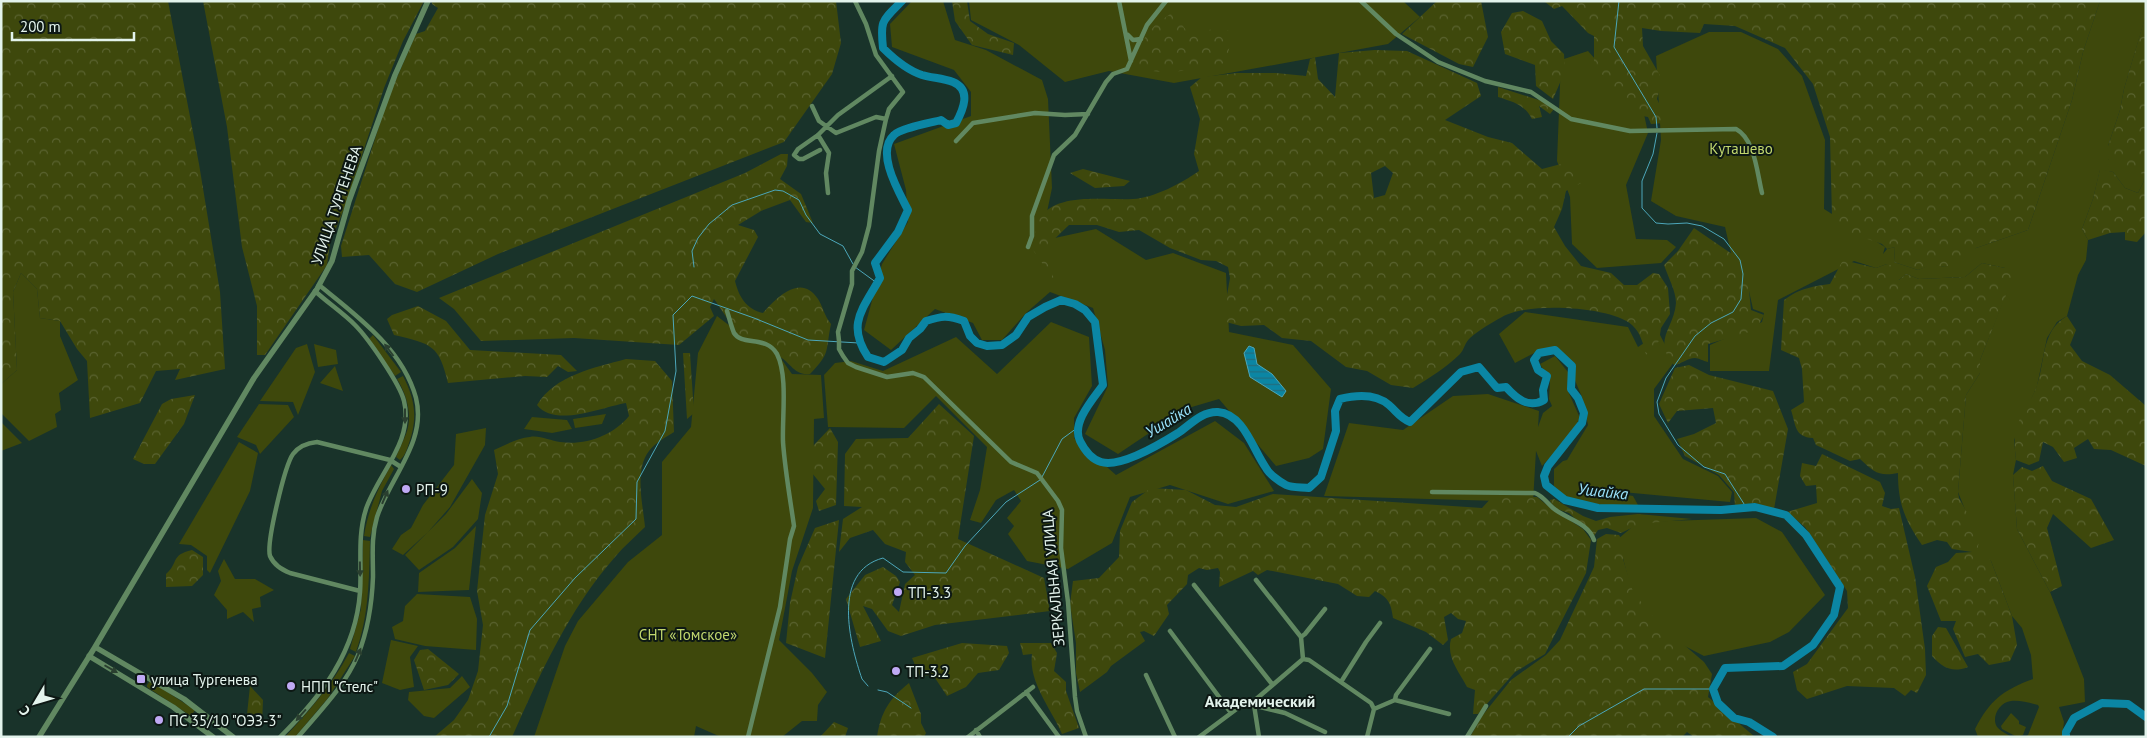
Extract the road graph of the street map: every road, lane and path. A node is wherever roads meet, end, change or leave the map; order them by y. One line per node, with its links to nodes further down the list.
1 (428, 1): 20 (street, УЛИЦА ТУРГЕНЕВА)
2 (855, 1): 9 (street, ЗЕРКАЛЬНАЯ УЛИЦА)
3 (1119, 1): 6 (street)
4 (1166, 1): 7 (street)
5 (1361, 1): 18 (street)
6 (1126, 33): 7 (street); 8 (street)
7 (1141, 39): 8 (street)
8 (1131, 61): 11 (street)
9 (892, 76): 12 (street, ЗЕРКАЛЬНАЯ УЛИЦА); 13 (street)
10 (812, 106): 13 (street)
11 (1088, 114): 15 (street); 19 (street)
12 (886, 120): 13 (street); 64 (street, ЗЕРКАЛЬНАЯ УЛИЦА)
13 (826, 127): 14 (street)
14 (818, 135): 16 (street); 17 (street)
15 (956, 141)
16 (820, 150)
17 (828, 193)
18 (1762, 193)
19 (1028, 247)
20 (319, 285): 21 (street, УЛИЦА ТУРГЕНЕВА); 23 (street)
21 (315, 291): 24 (street); 36 (street, УЛИЦА ТУРГЕНЕВА)
22 (727, 310): 60 (street)
23 (375, 332): 24 (street); 26 (street, one-way to 23)
24 (367, 341): 25 (street, one-way to 25)
25 (390, 460): 26 (street); 31 (street, one-way to 31); 31 (street)
26 (401, 467): 59 (street, one-way to 26)
27 (1432, 492): 28 (street)
28 (1594, 540)
29 (1256, 580): 35 (street)
30 (1194, 585): 44 (street)
31 (360, 590): 58 (street, one-way to 58)
32 (1325, 608): 35 (street)
33 (1380, 623): 43 (street)
34 (1170, 631): 51 (street)
35 (1301, 637): 39 (street)
36 (95, 647): 38 (street, УЛИЦА ТУРГЕНЕВА); 40 (street)
37 (1430, 649): 47 (street)
38 (89, 656): 42 (street, one-way to 42); 55 (street, УЛИЦА ТУРГЕНЕВА)
39 (1303, 659): 43 (street); 44 (street)
40 (138, 672): 42 (street); 57 (street)
41 (1146, 675): 65 (street)
42 (133, 682): 56 (street)
43 (1341, 682): 50 (street)
44 (1272, 684): 48 (street)
45 (1033, 687): 46 (street)
46 (1026, 692): 53 (street); 63 (street)
47 (1395, 700): 50 (street); 52 (street)
48 (1254, 705): 51 (street); 54 (street); 67 (street)
49 (1486, 706): 69 (street)
50 (1374, 709): 68 (street)
51 (1232, 713): 66 (street)
52 (1450, 714)
53 (976, 730): 61 (street); 62 (street)
54 (1324, 732)
55 (39, 737)
56 (212, 737)
57 (232, 737)
58 (280, 737)
59 (298, 737)
60 (748, 737)
61 (968, 737)
62 (980, 737)
63 (1058, 737)
64 (1086, 737)
65 (1175, 737)
66 (1199, 737)
67 (1259, 737)
68 (1367, 737)
69 (1467, 737)

